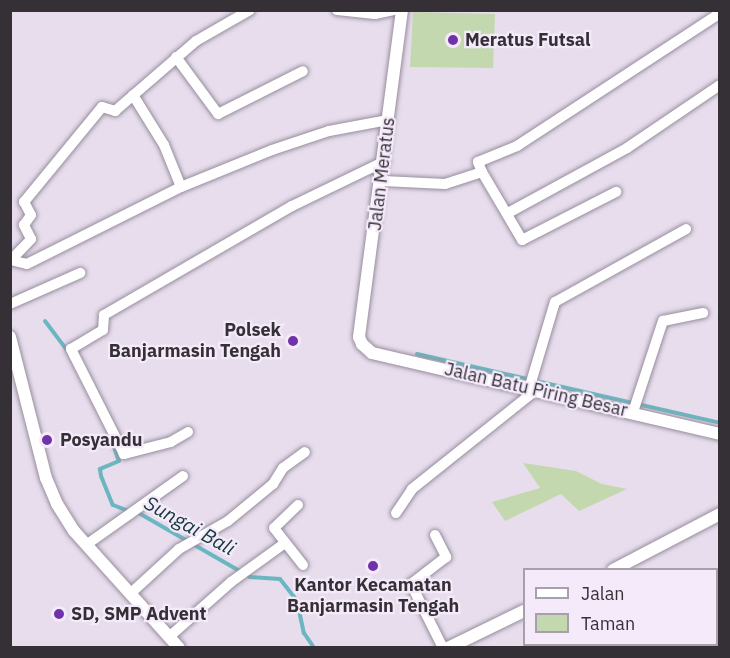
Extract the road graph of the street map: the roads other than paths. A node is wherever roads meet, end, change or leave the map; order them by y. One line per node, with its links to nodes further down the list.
1 (250, 10): 6 (street)
2 (337, 10): 3 (street)
3 (394, 10)
4 (402, 10): 10 (street, Jalan Meratus)
5 (720, 13): 12 (street)
6 (176, 57): 7 (street); 9 (street)
7 (303, 71)
8 (720, 85): 16 (street)
9 (133, 95): 14 (street); 18 (street)
10 (388, 120): 11 (street, Jalan Meratus); 14 (street)
11 (385, 161): 13 (street, Jalan Meratus); 26 (street)
12 (482, 172): 13 (street); 16 (street)
13 (383, 181): 23 (street, Jalan Meratus)
14 (180, 187): 18 (street)
15 (616, 192): 16 (street)
16 (508, 213)
17 (686, 228): 24 (street)
18 (11, 260)
19 (80, 273): 20 (street)
20 (10, 303)
21 (703, 313): 25 (street)
22 (10, 337): 35 (street)
23 (359, 337): 24 (street, Jalan Batu Piring Besar)
24 (532, 383): 25 (street, Jalan Batu Piring Besar); 31 (street)
25 (635, 409): 27 (street, Jalan Batu Piring Besar)
26 (188, 432)
27 (720, 434)
28 (305, 452): 38 (street)
29 (183, 476): 35 (street)
30 (298, 505): 34 (street)
31 (396, 513)
32 (720, 514): 37 (street)
33 (435, 535): 42 (street)
34 (285, 543): 36 (street); 40 (street)
35 (86, 545): 38 (street)
36 (303, 566)
37 (617, 568)
38 (131, 593): 40 (street)
39 (523, 613): 43 (street)
40 (169, 637): 41 (street)
41 (179, 648)
42 (443, 648)
43 (448, 648)

